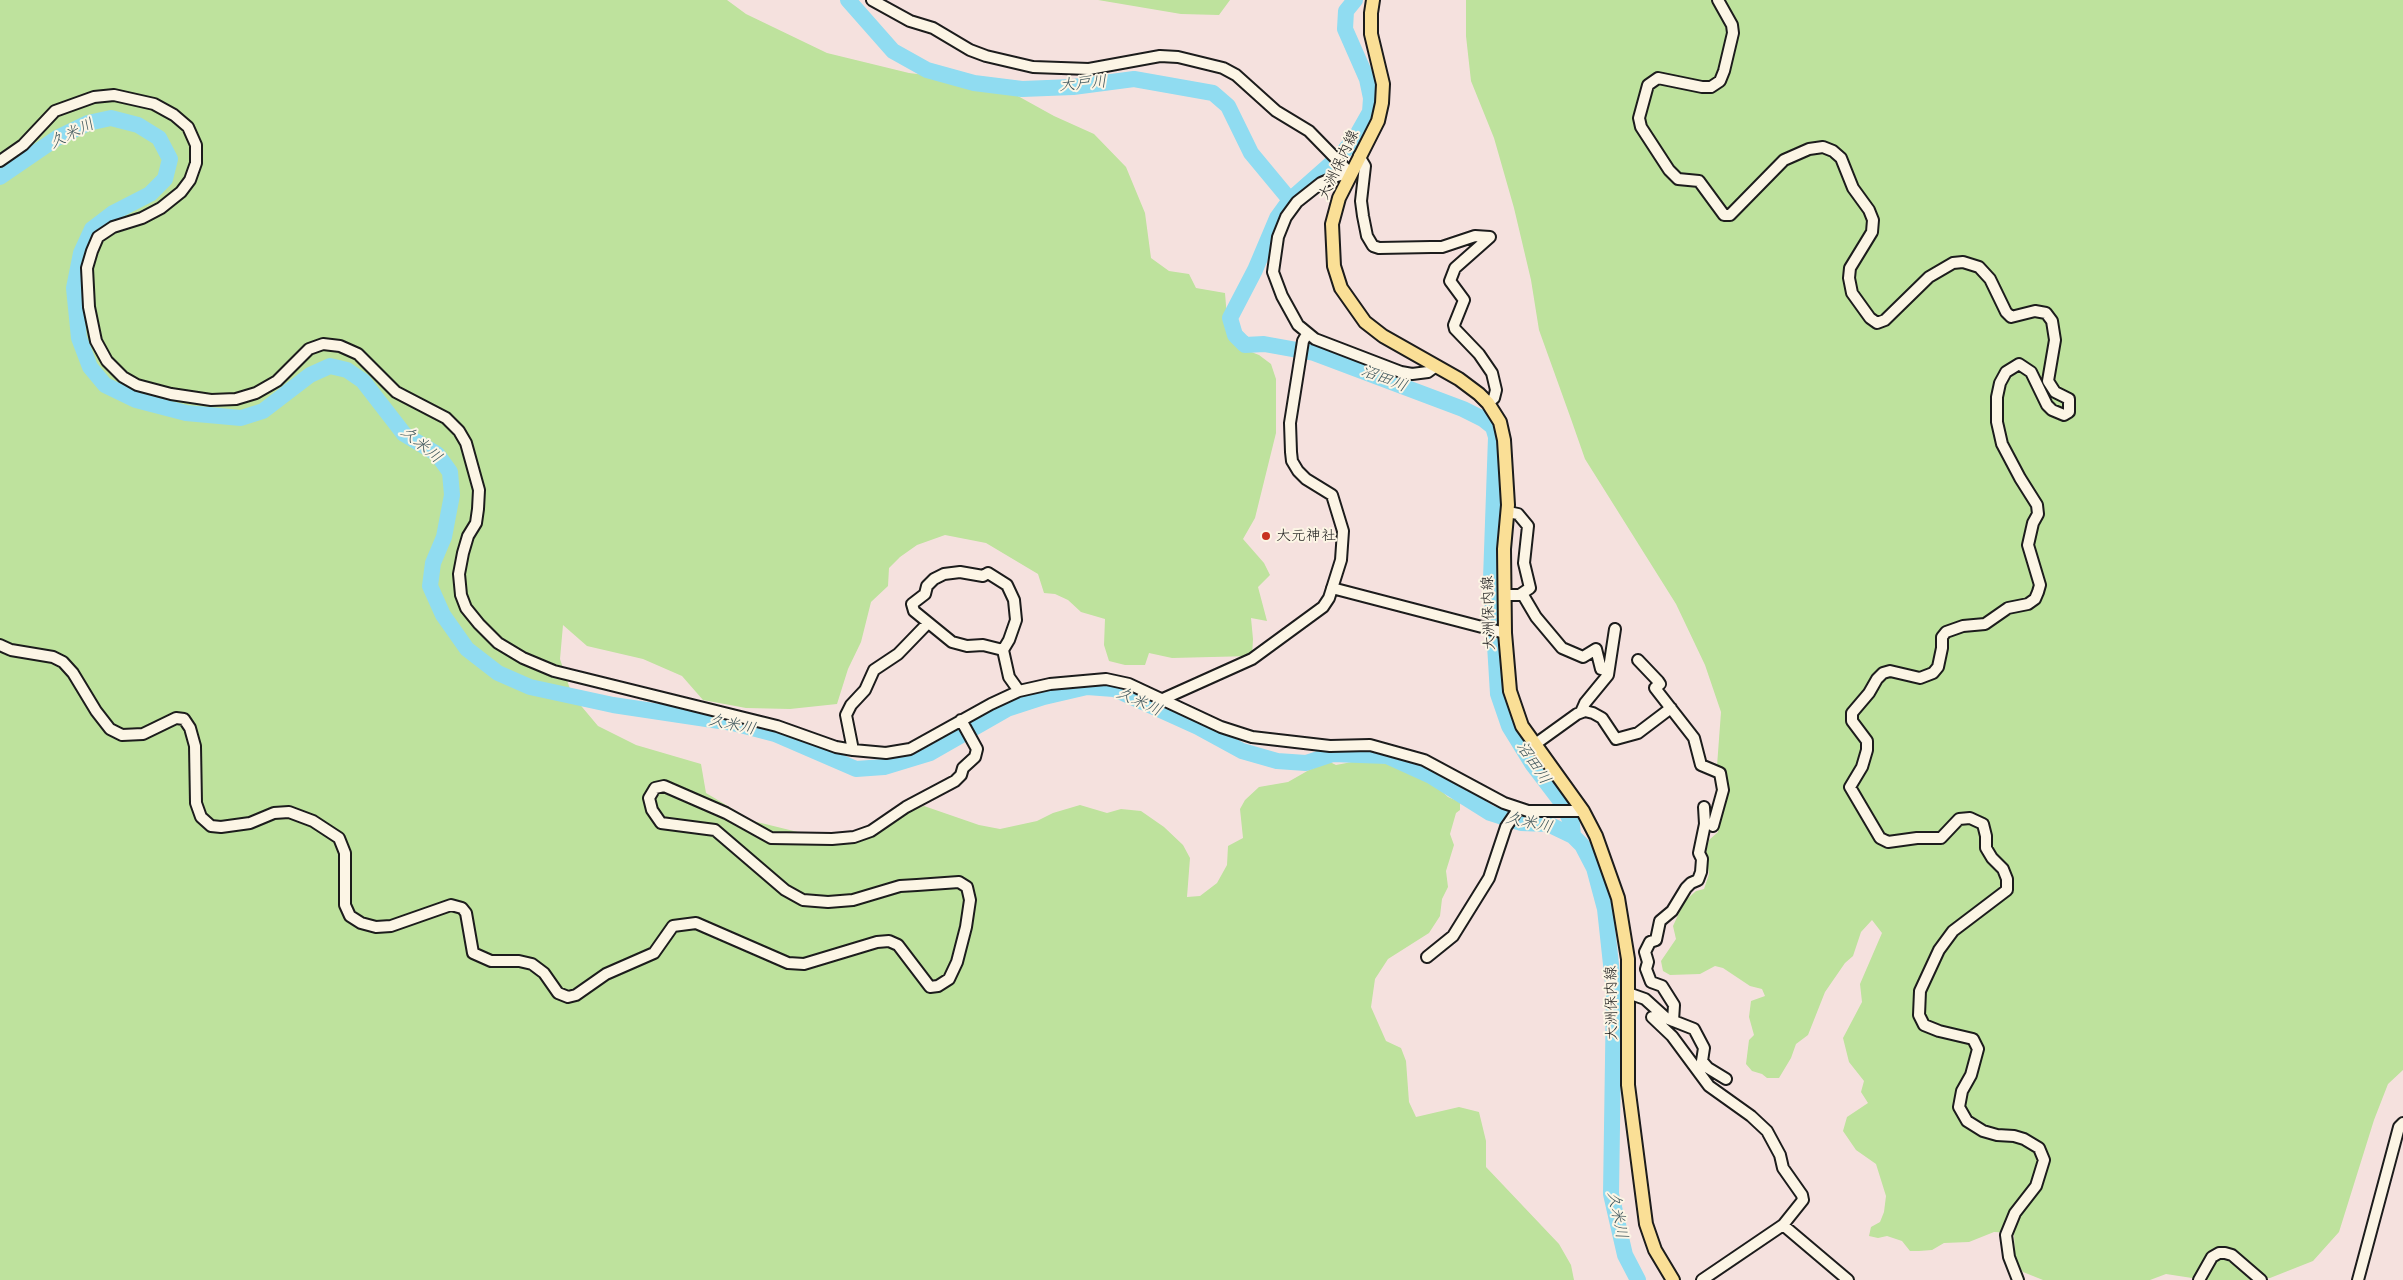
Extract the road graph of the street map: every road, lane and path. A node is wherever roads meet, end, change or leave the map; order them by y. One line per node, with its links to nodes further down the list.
1 (872, 0): 6 (street)
2 (1373, 0): 4 (main road, 大洲保内線)
3 (1718, 0): 42 (street)
4 (1359, 156): 6 (main road, 大洲保内線); 9 (street)
5 (0, 161): 27 (street)
6 (1350, 173): 7 (street); 8 (main road, 大洲保内線)
7 (1305, 338): 8 (street); 11 (street)
8 (1436, 366): 9 (main road, 大洲保内線)
9 (1488, 403): 10 (main road, 大洲保内線)
10 (1508, 512): 12 (street); 13 (main road, 大洲保内線)
11 (1332, 588): 16 (street); 22 (street)
12 (1521, 594): 13 (street); 20 (street)
13 (1505, 595): 16 (main road, 大洲保内線)
14 (928, 623): 18 (street); 18 (street); 27 (street)
15 (1615, 629): 20 (street)
16 (1503, 632): 26 (main road, 大洲保内線)
17 (0, 645): 25 (street)
18 (1003, 650): 21 (street)
19 (1638, 660): 23 (street)
20 (1608, 671): 24 (street)
21 (1019, 691): 22 (street); 25 (street)
22 (1163, 699): 29 (street)
23 (1671, 708): 24 (street); 31 (street)
24 (1582, 712): 26 (street)
25 (963, 722): 27 (street)
26 (1534, 745): 30 (main road, 大洲保内線)
27 (853, 750)
28 (1704, 807): 35 (street)
29 (1519, 808): 30 (street); 32 (street)
30 (1580, 811): 33 (main road, 大洲保内線)
31 (1713, 826)
32 (1427, 958)
33 (1628, 993): 35 (street); 39 (main road, 大洲保内線)
34 (1652, 1017): 38 (street)
35 (1672, 1021): 36 (street)
36 (1726, 1079)
37 (2403, 1123): 45 (street)
38 (1783, 1224): 40 (street); 41 (street)
39 (1673, 1280)
40 (1702, 1280)
41 (1848, 1280)
42 (2018, 1280)
43 (2198, 1280): 44 (street)
44 (2261, 1280)
45 (2358, 1280)

